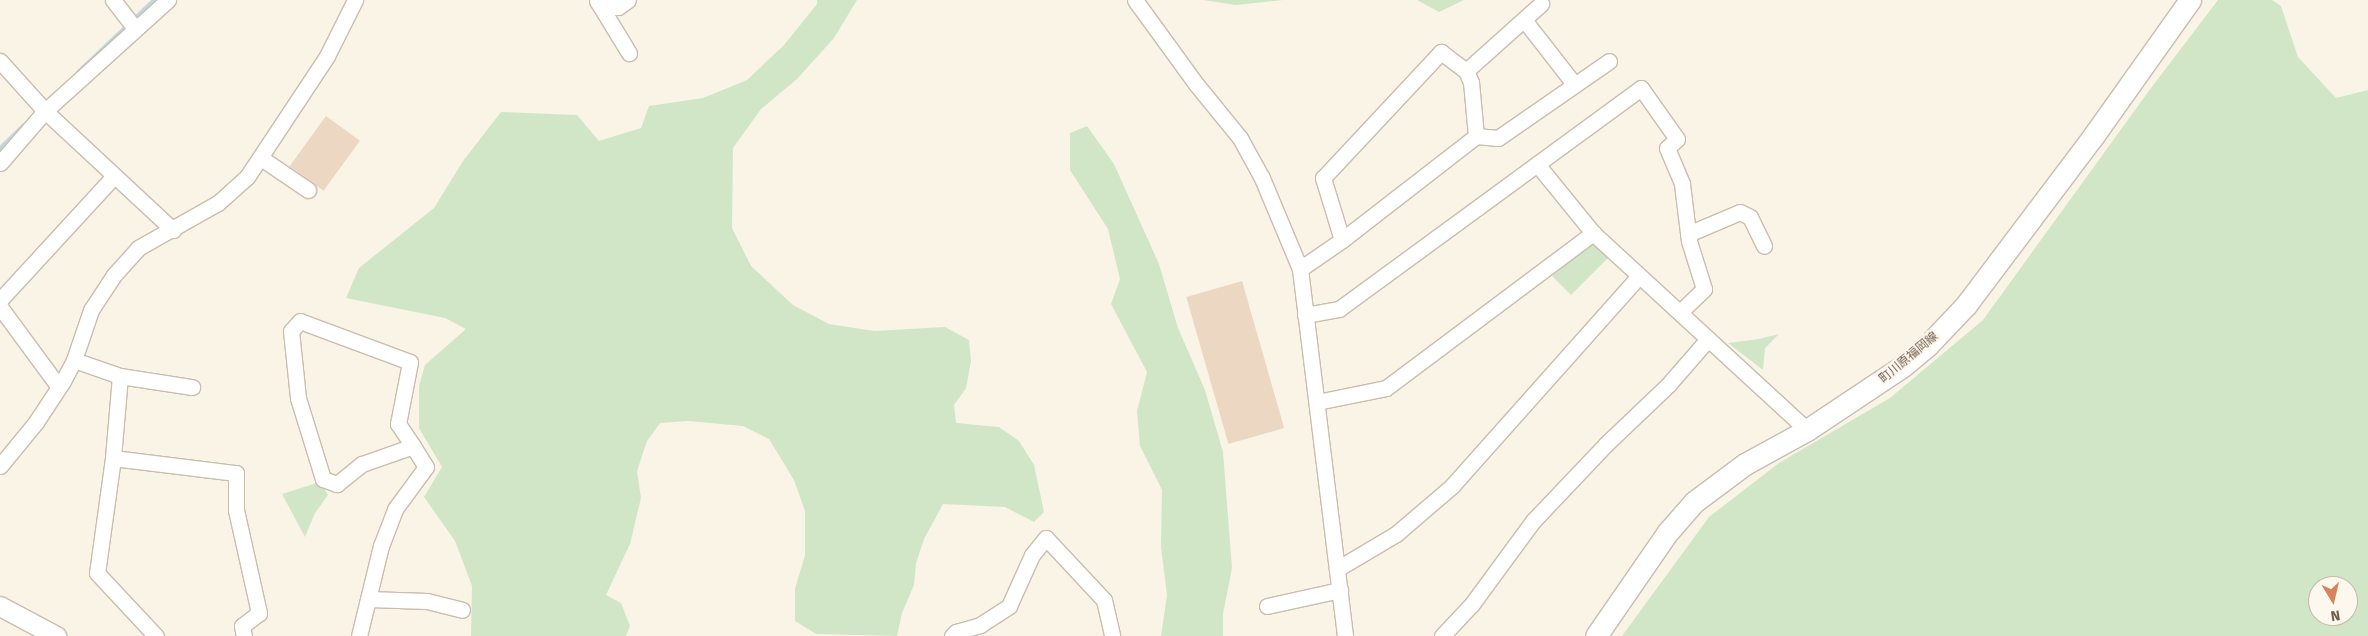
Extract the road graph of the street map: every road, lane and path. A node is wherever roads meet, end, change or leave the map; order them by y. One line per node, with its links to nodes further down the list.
1 (113, 0): 10 (street)
2 (168, 0): 10 (street)
3 (355, 0): 18 (street)
4 (628, 0): 7 (street)
5 (1135, 0): 28 (street)
6 (2190, 0): 40 (main road, 町川原福岡線)
7 (598, 4): 11 (street)
8 (1541, 4): 9 (street)
9 (1524, 21): 14 (street); 15 (street)
10 (135, 28): 16 (street)
11 (630, 53)
12 (0, 61): 16 (street)
13 (1609, 61): 15 (street)
14 (1466, 71): 17 (street); 26 (street)
15 (1574, 84): 17 (street)
16 (45, 111): 19 (street); 21 (street)
17 (1476, 136): 26 (street)
18 (261, 158): 22 (street); 23 (street)
19 (0, 163)
20 (1537, 164): 24 (street); 25 (street); 33 (street)
21 (114, 176): 23 (street); 30 (street)
22 (308, 190)
23 (173, 230): 35 (street)
24 (1593, 234): 29 (street); 39 (street)
25 (1688, 234): 27 (street); 32 (street)
26 (1342, 240): 28 (street)
27 (1764, 246)
28 (1300, 269): 33 (street)
29 (1640, 276): 32 (street); 44 (street)
30 (0, 300)
31 (0, 307): 37 (street)
32 (1680, 312): 34 (street)
33 (1305, 315): 39 (street)
34 (1708, 339): 40 (street); 57 (street)
35 (74, 360): 36 (street); 37 (street)
36 (120, 376): 38 (street); 42 (street)
37 (59, 387): 43 (street)
38 (192, 387)
39 (1317, 402): 44 (street)
40 (1807, 430): 58 (main road, 町川原福岡線)
41 (412, 446): 41 (street); 46 (street)
42 (113, 458): 51 (street); 52 (street)
43 (0, 466)
44 (1337, 569): 45 (street)
45 (1340, 590): 48 (street); 56 (street)
46 (368, 599): 49 (street); 53 (street)
47 (0, 606): 50 (street)
48 (1267, 606)
49 (462, 610)
50 (56, 636)
51 (156, 636)
52 (244, 636)
53 (359, 636)
54 (952, 636): 55 (street)
55 (1112, 636)
56 (1345, 636)
57 (1442, 636)
58 (1596, 636)

